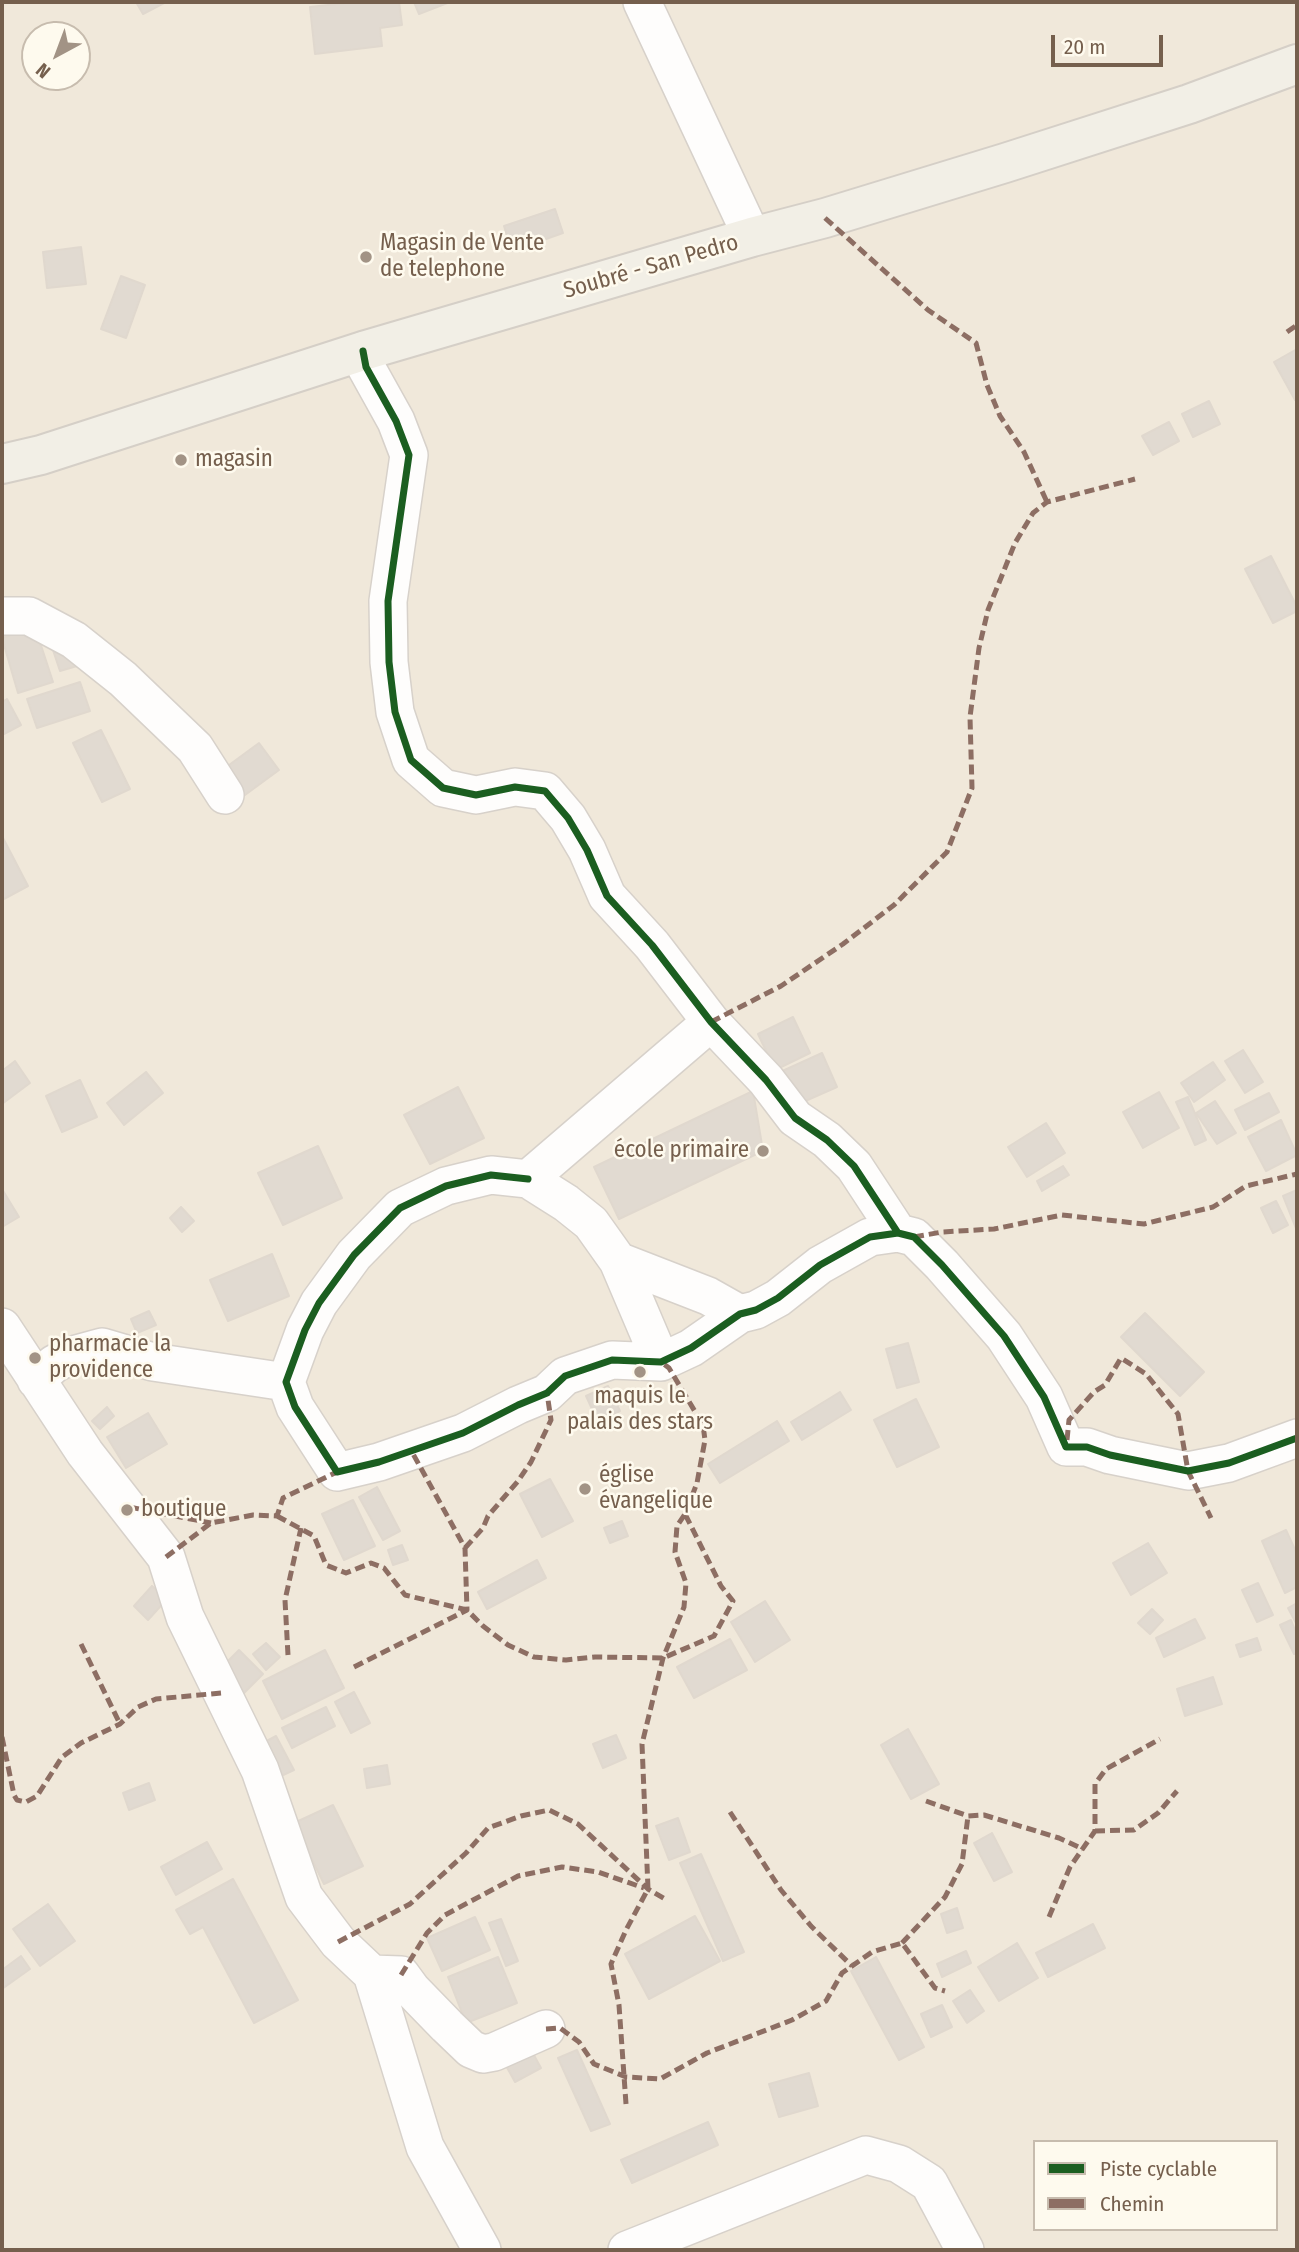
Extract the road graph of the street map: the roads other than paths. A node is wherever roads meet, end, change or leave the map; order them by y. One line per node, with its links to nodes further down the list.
1 (642, 2): 3 (street)
2 (1297, 64): 3 (main road, Soubré - San Pedro)
3 (752, 237): 4 (main road, Soubré - San Pedro)
4 (363, 351): 5 (main road, Soubré - San Pedro); 8 (street)
5 (2, 464)
6 (2, 616): 7 (street)
7 (225, 795)
8 (711, 1022): 9 (street); 10 (street)
9 (528, 1179): 11 (street); 16 (street)
10 (898, 1233): 12 (street); 17 (street)
11 (618, 1261): 12 (street); 14 (street)
12 (740, 1314): 14 (street)
13 (2, 1326): 15 (street)
14 (661, 1362): 16 (street)
15 (36, 1380): 16 (street); 18 (street)
16 (286, 1382)
17 (1297, 1438)
18 (372, 1973): 19 (street); 20 (street)
19 (546, 2029)
20 (482, 2250)
21 (627, 2250): 22 (street)
22 (965, 2250)

